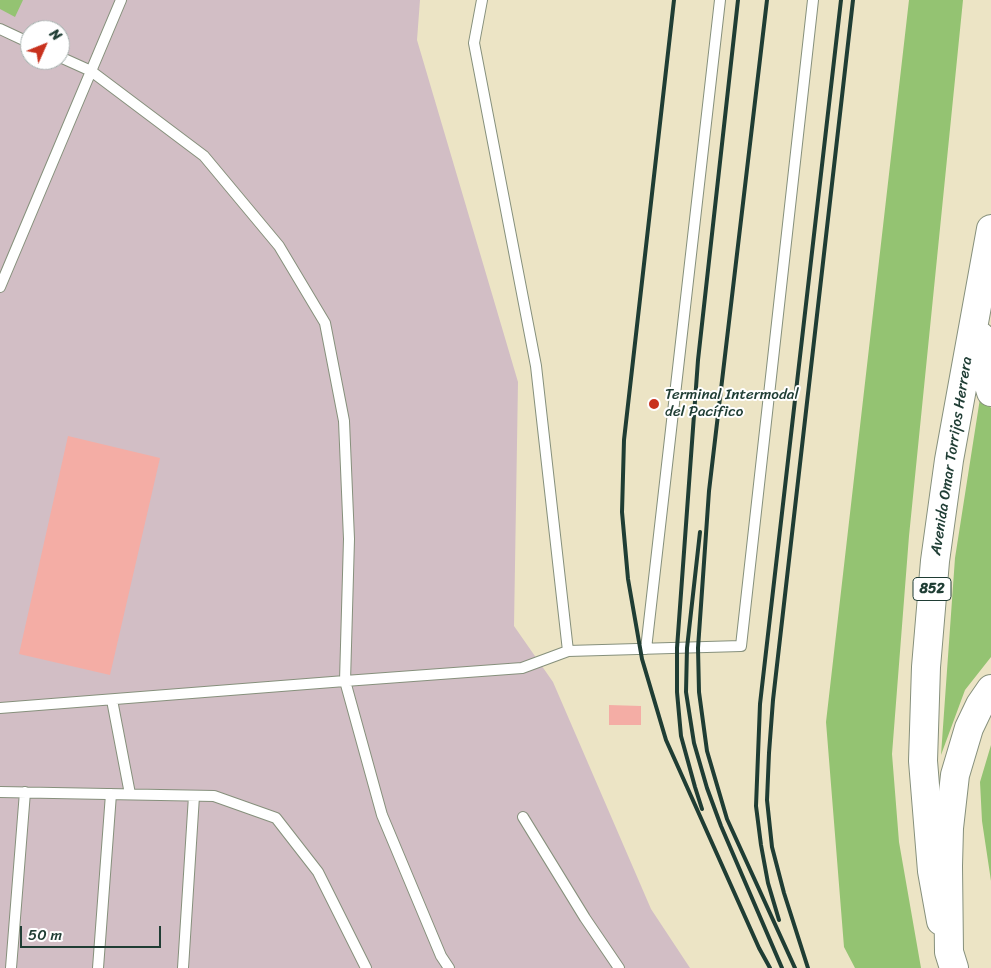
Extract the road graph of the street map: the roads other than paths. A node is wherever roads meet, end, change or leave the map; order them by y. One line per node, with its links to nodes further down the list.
1 (122, 0): 8 (lane)
2 (482, 0): 14 (lane)
3 (720, 0): 13 (lane)
4 (813, 0): 13 (lane)
5 (0, 30): 6 (lane)
6 (20, 39)
7 (70, 62): 8 (lane)
8 (91, 71): 10 (lane); 15 (lane)
9 (991, 229): 11 (main road, Avenida Omar Torrijos Herrera / 852)
10 (0, 287)
11 (977, 307): 12 (main road); 25 (main road, Avenida Omar Torrijos Herrera / 852)
12 (991, 392)
13 (646, 649): 14 (lane)
14 (568, 651): 15 (lane)
15 (345, 681): 17 (lane); 30 (lane)
16 (991, 689): 25 (main road)
17 (112, 700): 18 (lane); 22 (lane)
18 (0, 708)
19 (0, 792): 20 (lane)
20 (26, 792): 21 (lane); 26 (lane)
21 (111, 794): 22 (lane); 27 (lane)
22 (130, 794): 23 (lane)
23 (194, 796): 28 (lane); 29 (lane)
24 (523, 817): 31 (lane)
25 (952, 960)
26 (11, 968)
27 (98, 968)
28 (184, 968)
29 (366, 968)
30 (449, 968)
31 (619, 968)

